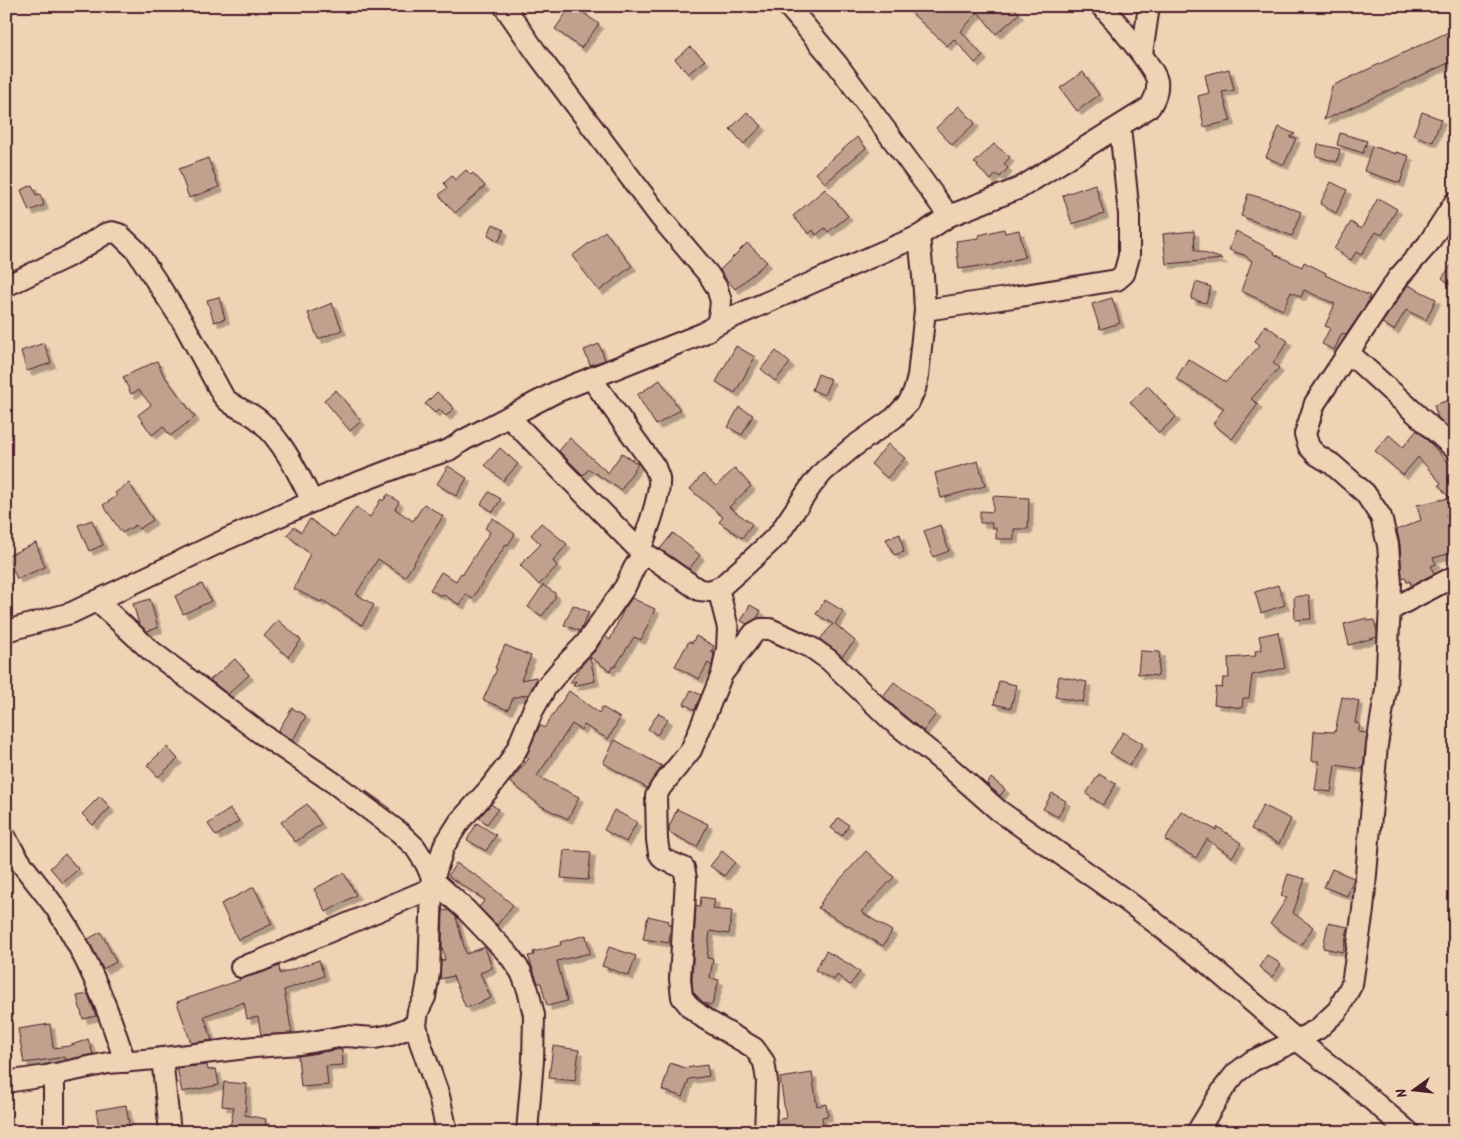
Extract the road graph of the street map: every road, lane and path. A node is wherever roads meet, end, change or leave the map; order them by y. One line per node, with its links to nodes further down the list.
1 (504, 6): 12 (street)
2 (788, 6): 8 (street)
3 (1149, 6): 5 (street)
4 (1105, 7): 5 (street)
5 (1142, 54): 6 (street)
6 (1120, 127): 8 (street); 11 (street)
7 (1455, 202): 13 (street)
8 (949, 216): 9 (street)
9 (919, 236): 11 (street); 12 (street)
10 (6, 286): 17 (street)
11 (925, 310): 20 (street)
12 (716, 324): 14 (street)
13 (1349, 352): 16 (street); 22 (street)
14 (591, 378): 15 (street); 18 (street)
15 (509, 417): 17 (street); 18 (street)
16 (1455, 449)
17 (312, 501): 21 (street)
18 (642, 554): 20 (street); 26 (street)
19 (1455, 576): 22 (street)
20 (718, 588): 24 (street)
21 (96, 601): 23 (street); 26 (street)
22 (1390, 610): 29 (street)
23 (6, 631)
24 (722, 674): 29 (street); 38 (street)
25 (6, 838): 31 (street)
26 (432, 884): 27 (street); 28 (street); 37 (street)
27 (241, 967)
28 (416, 1025): 30 (street); 36 (street)
29 (1297, 1040): 39 (street); 40 (street)
30 (162, 1058): 31 (street); 35 (street)
31 (125, 1062): 32 (street)
32 (54, 1074): 33 (street); 34 (street)
33 (6, 1082)
34 (54, 1132)
35 (170, 1132)
36 (446, 1132)
37 (527, 1132)
38 (765, 1132)
39 (1197, 1132)
40 (1409, 1132)

